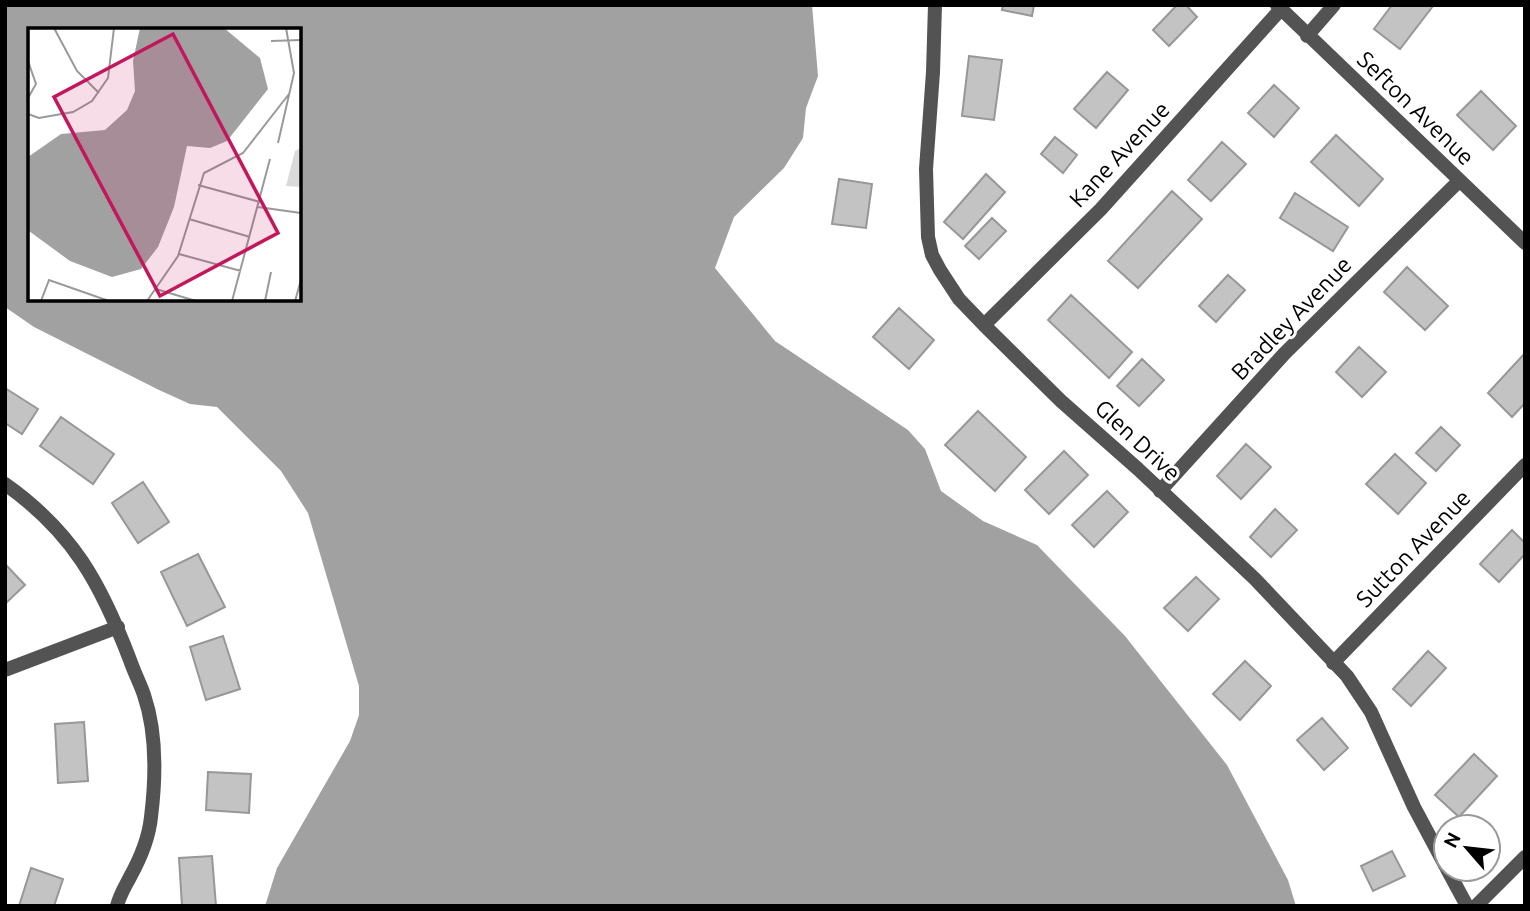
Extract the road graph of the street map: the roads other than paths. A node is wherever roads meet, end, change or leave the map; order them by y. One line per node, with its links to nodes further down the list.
1 (935, 5): 7 (street, Glen Drive)
2 (1334, 5): 4 (street)
3 (1279, 7): 4 (street, Sefton Avenue); 7 (street, Kane Avenue)
4 (1307, 36): 5 (street, Sefton Avenue)
5 (1459, 181): 6 (street, Sefton Avenue); 10 (street, Bradley Avenue)
6 (1525, 243)
7 (984, 325): 10 (street, Glen Drive)
8 (1525, 466): 12 (street, Sutton Avenue)
9 (5, 485): 11 (street)
10 (1160, 491): 12 (street, Glen Drive)
11 (118, 627): 13 (street); 17 (street)
12 (1333, 663): 14 (street, Glen Drive)
13 (5, 670)
14 (1432, 840)
15 (1525, 857): 19 (street)
16 (1455, 883): 18 (street, Glen Drive)
17 (117, 906)
18 (1467, 906)
19 (1476, 906)

